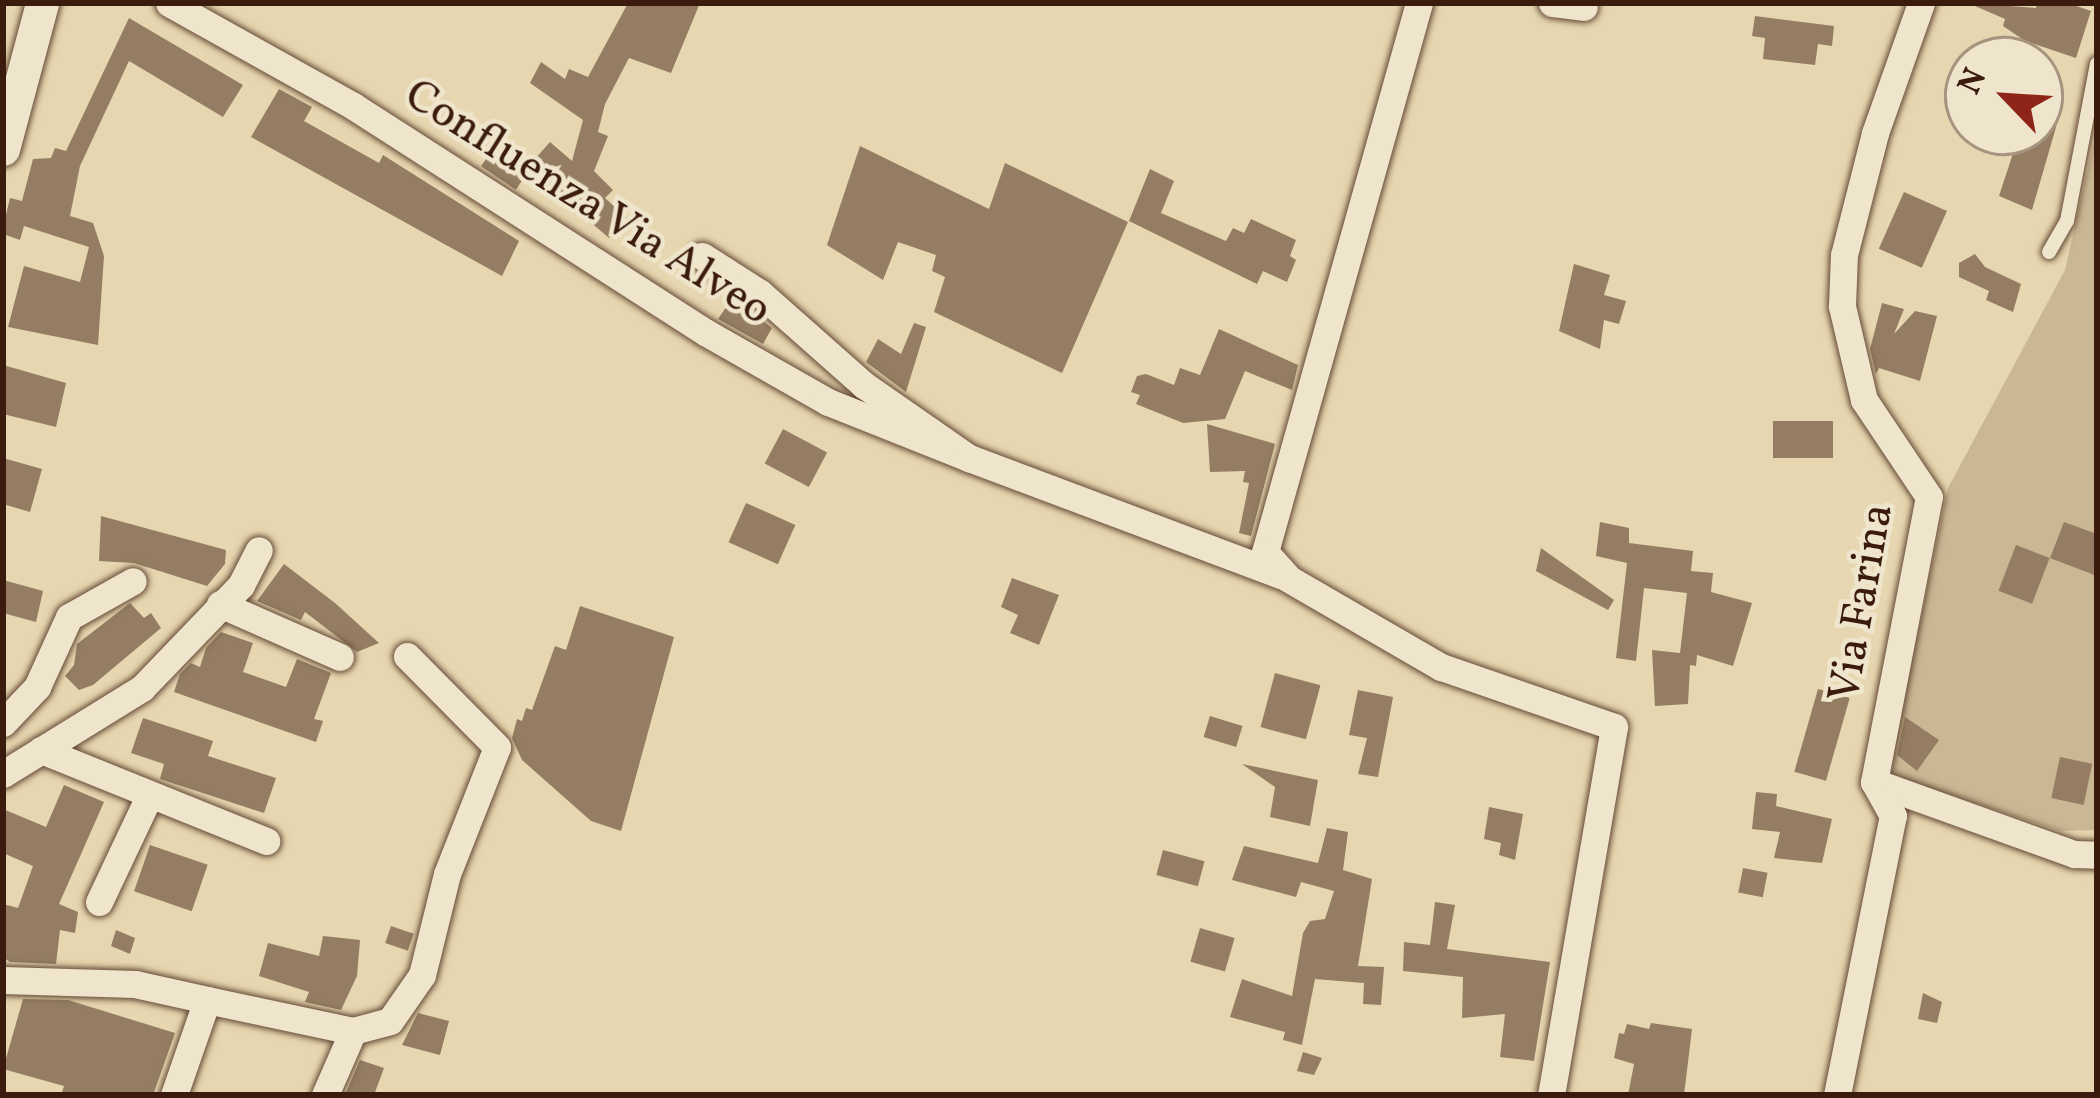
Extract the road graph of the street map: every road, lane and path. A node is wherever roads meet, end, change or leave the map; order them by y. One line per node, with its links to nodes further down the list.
1 (42, 3): 8 (street)
2 (169, 3): 11 (street, Confluenza Via Alveo)
3 (1419, 3): 13 (street)
4 (1552, 3): 6 (street)
5 (1921, 3): 21 (street, Via Farina)
6 (1583, 8)
7 (2097, 64): 9 (lane)
8 (3, 149)
9 (2049, 252)
10 (702, 256): 11 (street)
11 (969, 458): 13 (street)
12 (259, 550): 15 (street)
13 (1289, 579): 31 (street)
14 (133, 581): 18 (street)
15 (220, 604): 17 (street); 19 (street)
16 (407, 656): 28 (street)
17 (340, 657)
18 (3, 723)
19 (41, 750): 20 (street); 22 (street)
20 (3, 774)
21 (1874, 782): 24 (street); 32 (street, Via Farina)
22 (149, 796): 23 (street); 25 (street)
23 (266, 841)
24 (2097, 855)
25 (99, 902)
26 (5, 990): 27 (street)
27 (207, 1000): 28 (street); 29 (street)
28 (353, 1031): 30 (street)
29 (174, 1095)
30 (325, 1095)
31 (1550, 1095)
32 (1838, 1095)

